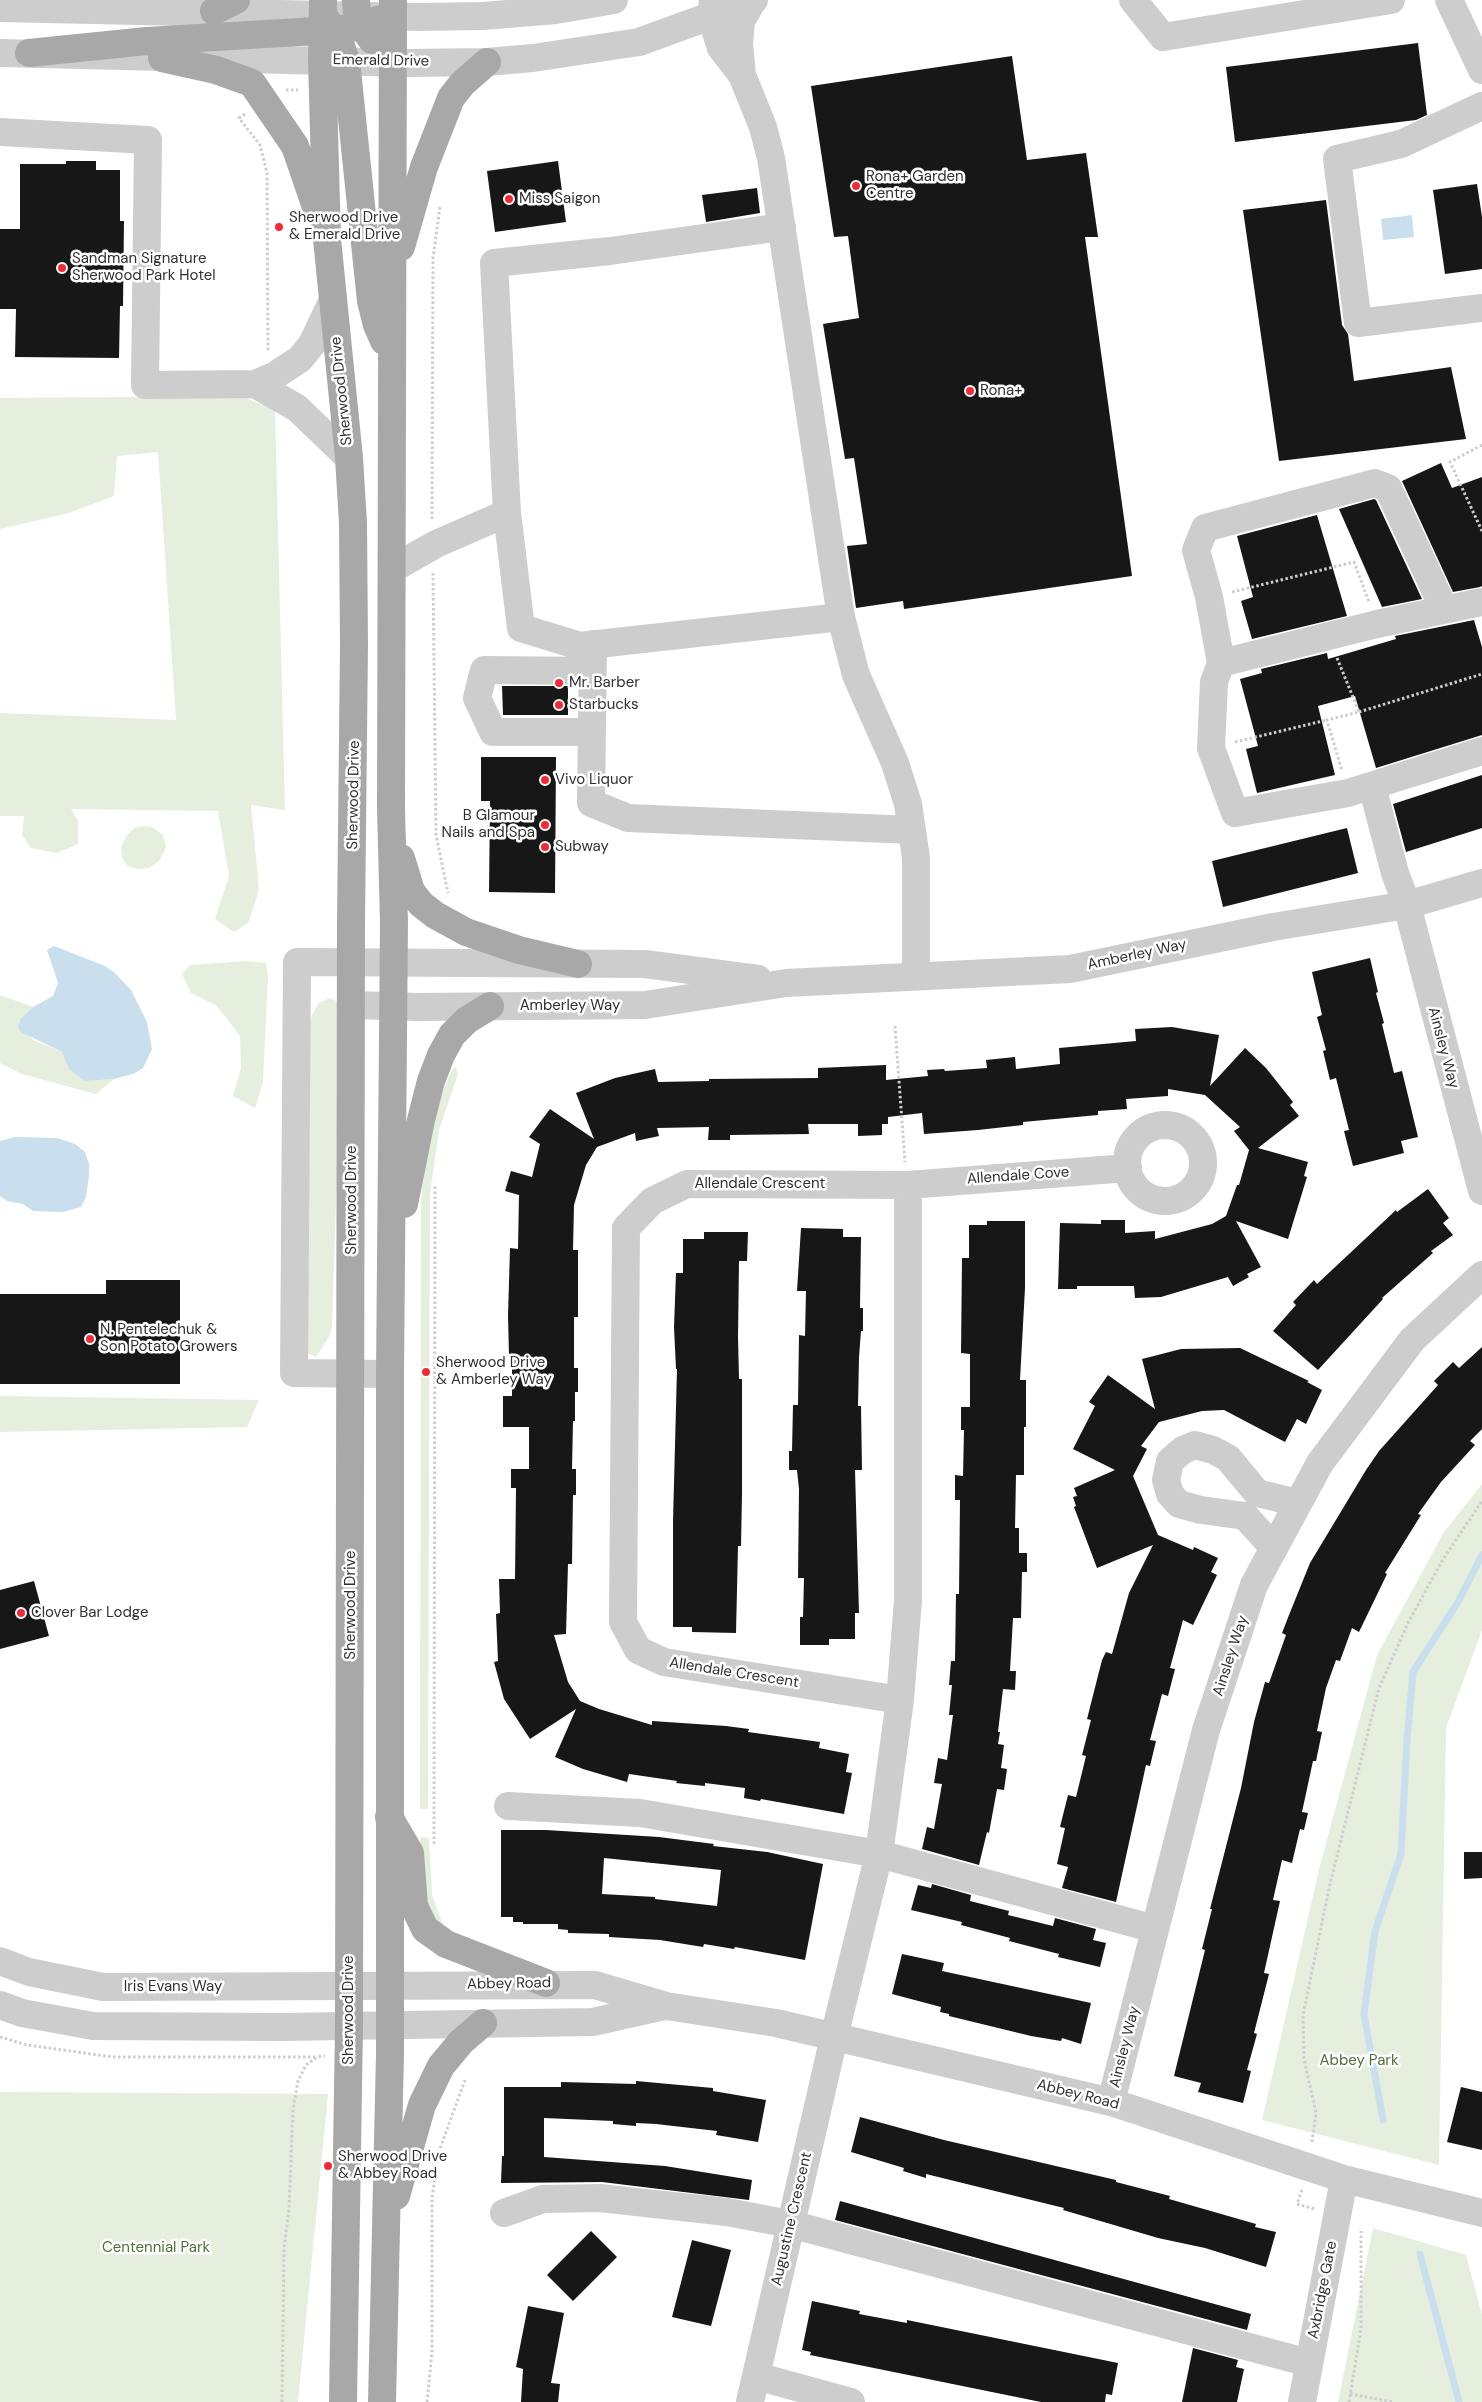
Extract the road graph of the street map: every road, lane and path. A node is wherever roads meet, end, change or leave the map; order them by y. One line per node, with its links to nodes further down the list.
1 (614, 0): 8 (street)
2 (754, 0): 9 (street, Emerald Drive); 20 (street)
3 (1133, 0): 10 (street)
4 (1391, 0): 10 (street)
5 (1449, 0): 19 (street)
6 (225, 6): 7 (street); 12 (street)
7 (0, 8)
8 (393, 8): 11 (main road); 18 (main road)
9 (712, 8): 17 (street, Emerald Drive); 20 (street)
10 (1271, 9)
11 (358, 13): 12 (street); 18 (main road)
12 (326, 19): 14 (main road); 16 (main road, Sherwood Drive)
13 (0, 53): 14 (street, Emerald Drive)
14 (29, 53): 15 (street, Emerald Drive)
15 (162, 58): 16 (street, Emerald Drive); 26 (main road)
16 (334, 61): 18 (street, Emerald Drive); 26 (main road, Sherwood Drive); 31 (main road)
17 (487, 62): 18 (street, Emerald Drive); 27 (main road)
18 (393, 63): 27 (main road)
19 (1482, 70)
20 (742, 75): 25 (street)
21 (1482, 106): 29 (street)
22 (249, 111): 30 (path)
23 (0, 132): 32 (street)
24 (442, 198): 36 (path)
25 (782, 227): 35 (street); 43 (street)
26 (327, 239): 28 (main road, Sherwood Drive)
27 (392, 282): 31 (main road)
28 (332, 302): 32 (street); 34 (main road, Sherwood Drive)
29 (1482, 308)
30 (268, 357)
31 (392, 358): 39 (main road)
32 (255, 384): 34 (street)
33 (1482, 445): 37 (path)
34 (349, 458): 60 (main road, Sherwood Drive)
35 (507, 513): 39 (street); 46 (street)
36 (432, 521)
37 (1482, 532)
38 (432, 566): 58 (path)
39 (392, 569): 55 (main road)
40 (1209, 597): 42 (street); 44 (path); 47 (street)
41 (1482, 602): 42 (street)
42 (1444, 609): 44 (street)
43 (840, 617): 46 (street); 56 (street)
44 (1377, 624): 45 (street)
45 (1328, 637): 47 (street); 49 (path)
46 (592, 657): 51 (street); 51 (street)
47 (1221, 663): 52 (street)
48 (1482, 674): 49 (path)
49 (1359, 712): 50 (path)
50 (1327, 720): 52 (path); 54 (path)
51 (592, 732): 56 (street)
52 (1211, 748): 54 (street)
53 (1482, 751): 54 (street)
54 (1360, 789): 59 (street, Ainsley Way)
55 (391, 808): 61 (main road); 62 (main road)
56 (912, 830): 63 (street)
57 (1482, 883): 59 (street, Amberley Way)
58 (449, 898)
59 (1407, 905): 63 (street, Amberley Way); 72 (street, Ainsley Way)
60 (352, 962): 61 (street, Amberley Way); 65 (main road, Sherwood Drive); 75 (street, Amberley Way)
61 (393, 962): 62 (street, Amberley Way); 66 (main road)
62 (578, 964): 64 (street, Amberley Way)
63 (916, 976): 64 (street, Amberley Way)
64 (786, 983): 67 (street, Amberley Way)
65 (353, 1005): 66 (street, Amberley Way); 75 (main road, Sherwood Drive)
66 (393, 1006): 67 (street, Amberley Way); 74 (main road)
67 (490, 1006): 74 (main road)
68 (895, 1026): 70 (path)
69 (1128, 1168): 70 (street, Allendale Cove)
70 (907, 1176): 80 (street); 80 (street, Allendale Crescent)
71 (436, 1177): 83 (path)
72 (1482, 1191)
73 (1482, 1275): 78 (street, Ainsley Way)
74 (390, 1295): 76 (main road)
75 (351, 1373): 76 (street); 88 (main road, Sherwood Drive)
76 (390, 1374): 82 (main road)
77 (1482, 1501): 101 (path)
78 (1298, 1503): 79 (street, Ainsley Way); 79 (street)
79 (1273, 1548): 85 (street, Ainsley Way)
80 (900, 1700): 84 (street)
81 (508, 1806): 84 (street)
82 (389, 1817): 87 (main road); 89 (main road)
83 (435, 1854)
84 (879, 1854): 85 (street); 96 (street)
85 (1155, 1929): 100 (street, Ainsley Way)
86 (0, 1961): 88 (street, Iris Evans Way)
87 (546, 1983): 89 (street, Abbey Road); 91 (street, Abbey Road)
88 (349, 1986): 89 (street, Abbey Road); 94 (main road, Sherwood Drive)
89 (388, 1986): 93 (main road)
90 (0, 2005): 94 (street)
91 (666, 2006): 92 (street, Abbey Road); 96 (street, Abbey Road)
92 (483, 2023): 93 (street, Abbey Road); 107 (main road)
93 (389, 2025): 94 (street, Abbey Road); 107 (main road)
94 (349, 2026): 112 (main road, Sherwood Drive)
95 (0, 2037): 98 (path)
96 (834, 2037): 100 (street, Abbey Road); 106 (street, Augustine Crescent)
97 (333, 2055): 98 (path)
98 (317, 2057): 111 (path)
99 (465, 2080): 114 (path)
100 (1111, 2102): 102 (street, Abbey Road)
101 (1313, 2135)
102 (1344, 2179): 104 (street, Abbey Road); 105 (street, Axbridge Gate)
103 (504, 2213): 106 (street)
104 (1482, 2213)
105 (1337, 2214): 108 (street, Axbridge Gate); 110 (path)
106 (790, 2224): 108 (street); 109 (street, Augustine Crescent)
107 (386, 2233): 113 (main road)
108 (1309, 2363): 117 (street, Axbridge Gate)
109 (756, 2376): 115 (street, Augustine Crescent); 116 (street)
110 (1350, 2394): 118 (path); 119 (path)
111 (282, 2402)
112 (343, 2402)
113 (382, 2402)
114 (427, 2402)
115 (750, 2402)
116 (851, 2402)
117 (1302, 2402)
118 (1349, 2402)
119 (1393, 2402)

